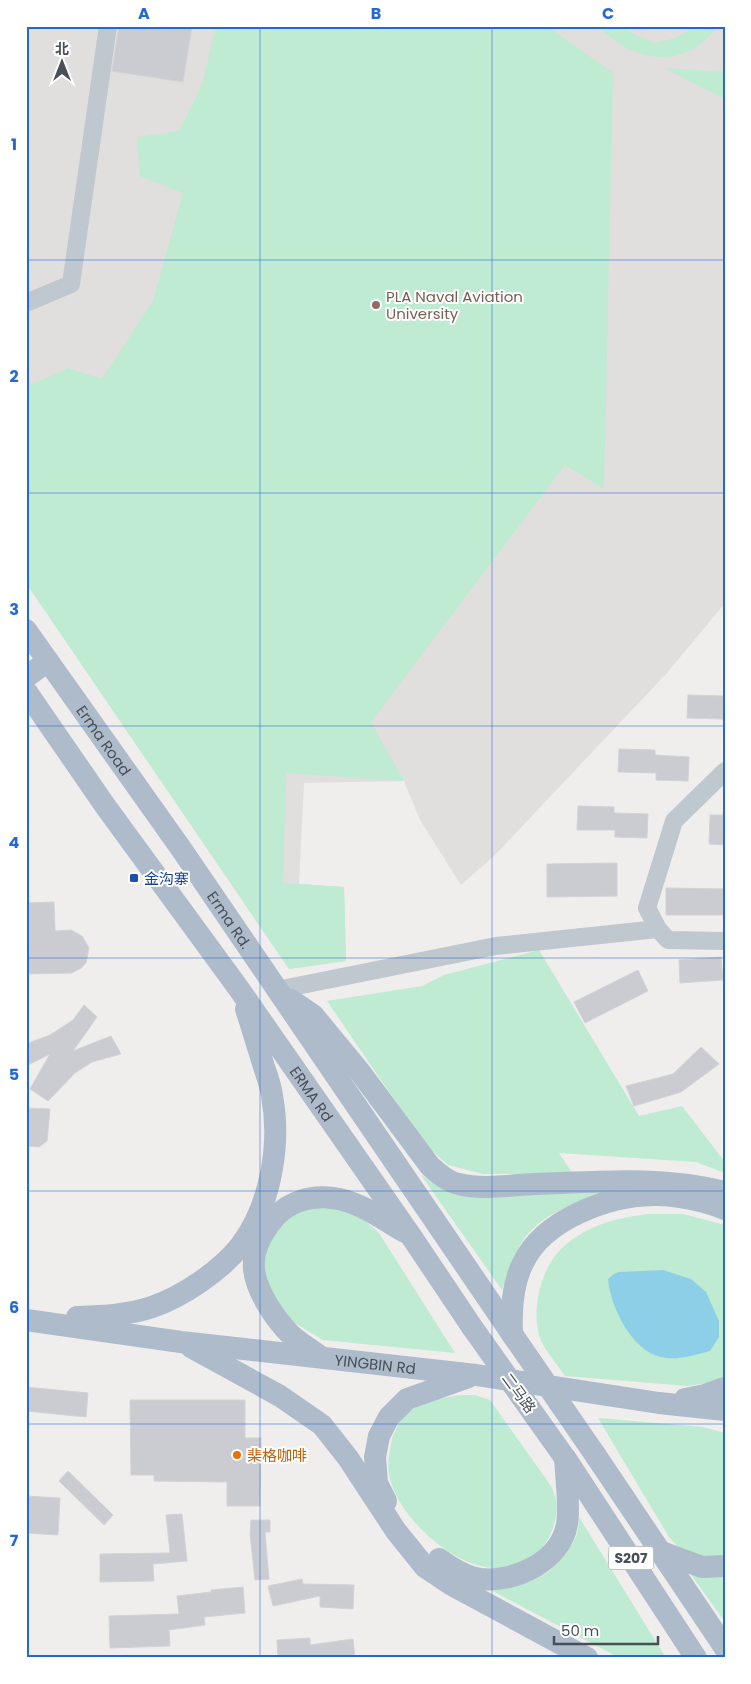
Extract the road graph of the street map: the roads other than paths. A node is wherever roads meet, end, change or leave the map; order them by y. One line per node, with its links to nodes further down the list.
1 (108, 26): 2 (street)
2 (26, 303)
3 (26, 630): 4 (main road)
4 (48, 661): 5 (main road); 11 (main road, Erma Rd.)
5 (26, 678)
6 (26, 691): 10 (main road)
7 (725, 771): 8 (street)
8 (658, 929): 9 (street); 11 (street)
9 (725, 941)
10 (239, 988): 14 (main road, ERMA Rd); 15 (main road)
11 (277, 990): 12 (main road); 17 (main road, ERMA Rd)
12 (725, 1192)
13 (725, 1209): 17 (main road)
14 (411, 1236): 16 (main road, ERMA Rd); 19 (main road)
15 (27, 1320): 18 (main road, YINGBIN Rd)
16 (472, 1327): 26 (main road, 二马路, bridge)
17 (512, 1334): 27 (main road, 二马路 / S207, bridge)
18 (181, 1342): 19 (main road, YINGBIN Rd); 30 (main road)
19 (322, 1357): 20 (main road, YINGBIN Rd)
20 (476, 1375): 22 (main road, YINGBIN Rd); 26 (main road)
21 (725, 1388): 22 (main road)
22 (659, 1403): 23 (main road, YINGBIN Rd)
23 (694, 1405): 24 (main road, YINGBIN Rd); 25 (main road)
24 (725, 1410)
25 (725, 1423)
26 (565, 1458): 31 (main road, S207)
27 (659, 1552): 28 (main road); 29 (main road, S207)
28 (725, 1566)
29 (725, 1648)
30 (587, 1658)
31 (696, 1658)

